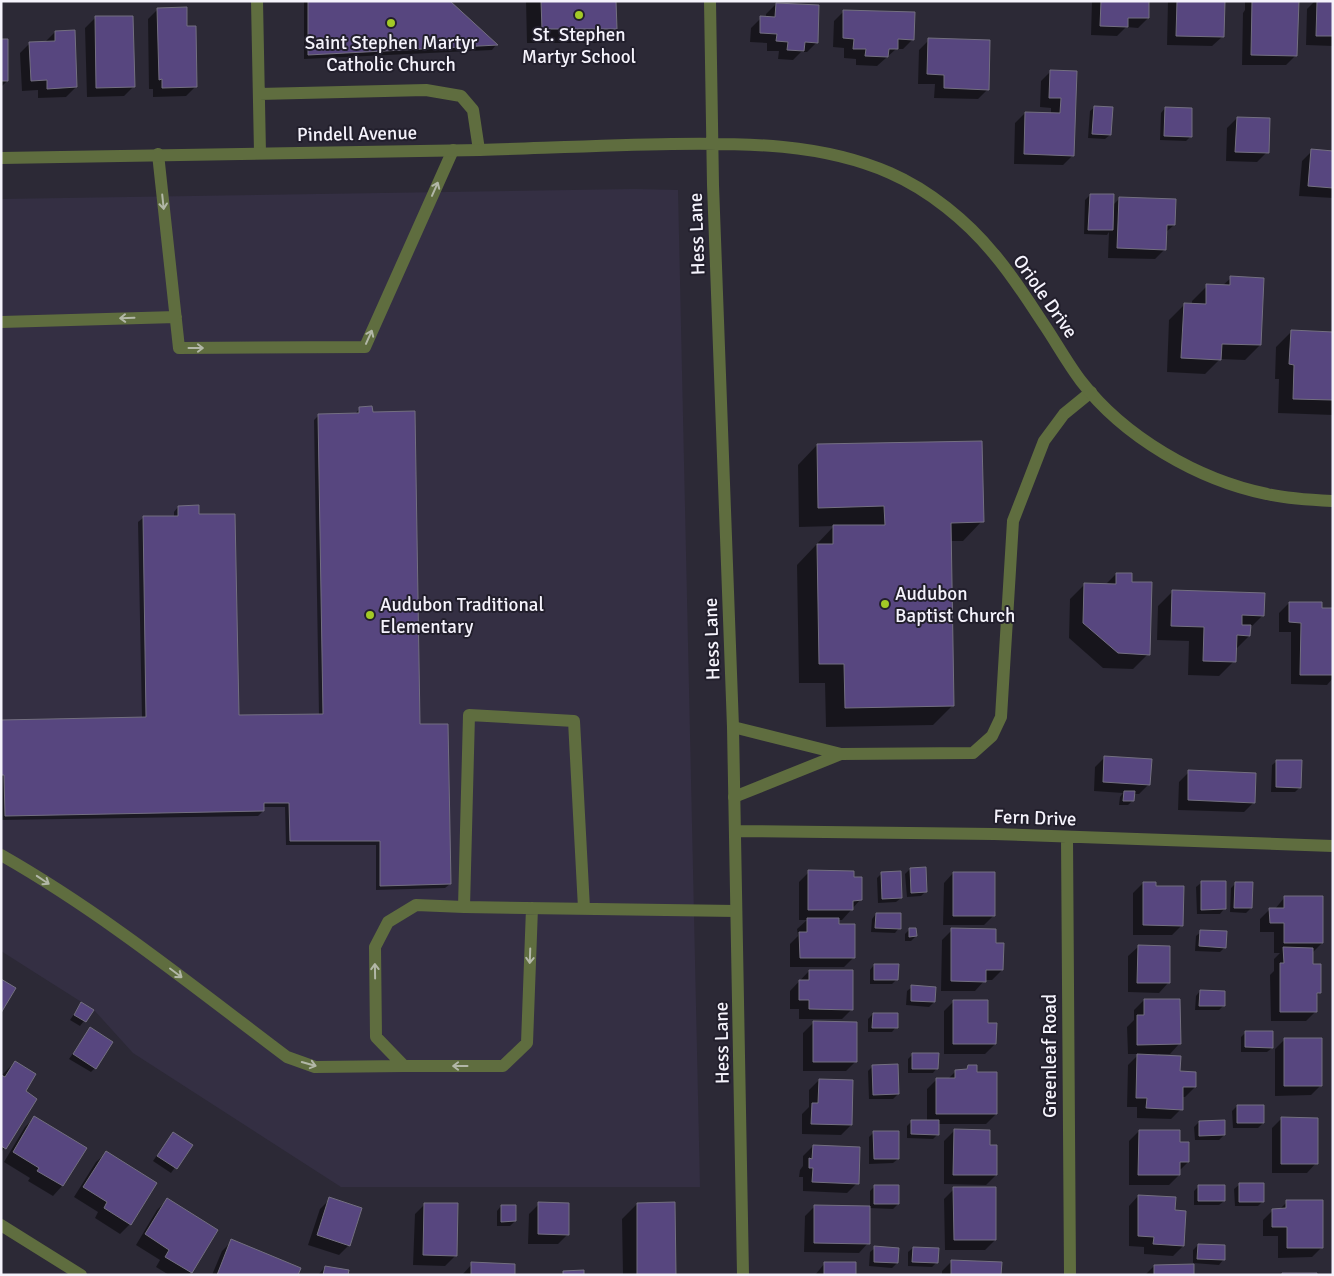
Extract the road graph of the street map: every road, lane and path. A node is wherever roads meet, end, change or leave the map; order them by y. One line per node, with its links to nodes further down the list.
1 (257, 1): 3 (street)
2 (710, 1): 4 (street, Hess Lane)
3 (259, 94): 6 (street); 7 (street)
4 (713, 143): 6 (street, Pindell Avenue); 12 (street, Oriole Drive); 14 (street, Hess Lane)
5 (453, 150): 6 (street, Pindell Avenue); 7 (street, Pindell Avenue); 10 (street, one-way to 5)
6 (479, 150)
7 (260, 153): 8 (street, Pindell Avenue)
8 (158, 154): 9 (street, Pindell Avenue); 10 (street, one-way to 10)
9 (1, 158)
10 (176, 317): 11 (street, one-way to 11)
11 (1, 322)
12 (1091, 392): 13 (street, Oriole Drive); 15 (street)
13 (1333, 501)
14 (733, 728): 15 (street); 16 (street, Hess Lane)
15 (841, 754): 16 (street)
16 (734, 797): 17 (street, Hess Lane)
17 (734, 831): 18 (street, Fern Drive); 24 (street, Hess Lane)
18 (1067, 838): 19 (street, Fern Drive); 29 (street, Greenleaf Road)
19 (1333, 846)
20 (1, 855): 25 (street, one-way to 25)
21 (464, 907): 22 (street); 23 (street); 25 (street, one-way to 21)
22 (532, 908): 23 (street); 25 (street, one-way to 25)
23 (584, 908): 24 (street)
24 (736, 911): 28 (street, Hess Lane)
25 (404, 1066)
26 (1, 1225): 27 (street)
27 (81, 1275)
28 (744, 1275)
29 (1070, 1275)

